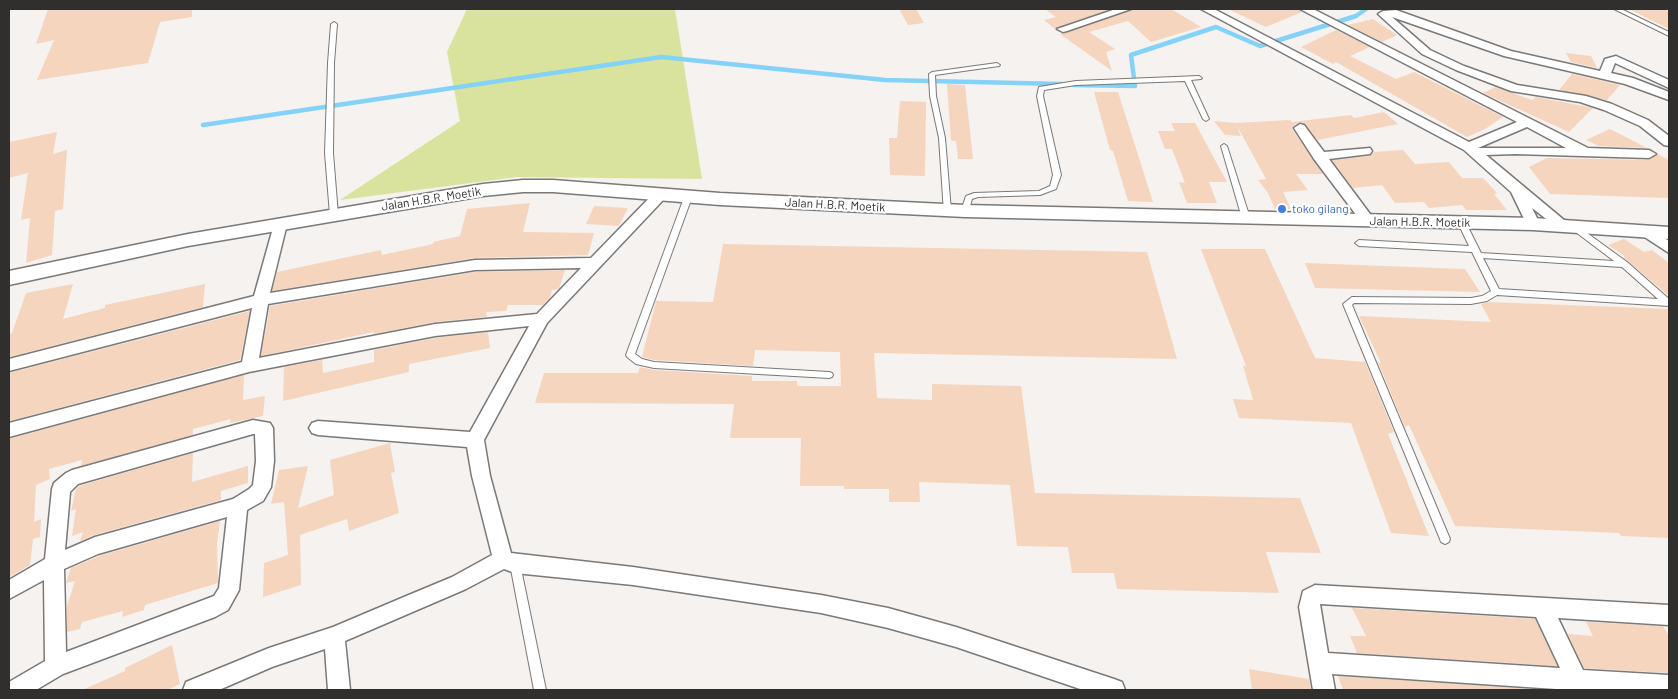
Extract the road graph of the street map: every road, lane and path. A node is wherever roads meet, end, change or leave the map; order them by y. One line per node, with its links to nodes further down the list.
1 (1126, 9): 8 (street)
2 (1206, 9): 27 (street)
3 (1305, 9): 5 (street)
4 (1617, 9): 9 (lane)
5 (1322, 17): 22 (street)
6 (1424, 23): 10 (street); 10 (street); 12 (street)
7 (334, 24): 37 (lane)
8 (1063, 29)
9 (1669, 34)
10 (1409, 36): 25 (street)
11 (997, 65): 36 (lane)
12 (1605, 74): 13 (street); 16 (street)
13 (1649, 74): 16 (street); 19 (street)
14 (1199, 78): 15 (lane)
15 (1187, 79): 18 (lane); 21 (lane)
16 (1629, 81): 20 (street)
17 (1130, 82): 18 (lane); 36 (lane)
18 (1142, 82)
19 (1669, 84)
20 (1669, 96)
21 (1206, 119)
22 (1528, 122): 24 (street); 30 (street)
23 (1300, 128): 32 (street)
24 (1492, 138): 27 (street); 28 (street)
25 (1669, 142)
26 (1224, 146): 38 (lane)
27 (1472, 150): 28 (street); 33 (street)
28 (1515, 150): 30 (street)
29 (1365, 151): 32 (street)
30 (1585, 152): 31 (street)
31 (1649, 154)
32 (1319, 156): 39 (street)
33 (1515, 188): 42 (street); 43 (street)
34 (660, 195): 35 (street, Jalan H.B.R. Moetik); 37 (street, Jalan H.B.R. Moetik); 49 (street)
35 (688, 197): 36 (street, Jalan H.B.R. Moetik); 58 (lane)
36 (956, 211): 38 (street, Jalan H.B.R. Moetik)
37 (334, 215): 41 (street, Jalan H.B.R. Moetik)
38 (1246, 218): 39 (street, Jalan H.B.R. Moetik)
39 (1368, 221): 40 (street, Jalan H.B.R. Moetik)
40 (1462, 223): 42 (street, Jalan H.B.R. Moetik); 48 (lane)
41 (280, 224): 51 (street, Jalan H.B.R. Moetik); 53 (street)
42 (1533, 224): 43 (street, Jalan H.B.R. Moetik)
43 (1568, 226): 44 (street, Jalan H.B.R. Moetik); 50 (lane)
44 (1648, 233): 45 (street, Jalan H.B.R. Moetik); 47 (street)
45 (1669, 233)
46 (1359, 243): 48 (lane)
47 (1669, 248)
48 (1475, 252): 50 (lane); 52 (lane)
49 (595, 263): 53 (street); 55 (street)
50 (1624, 264): 54 (lane)
51 (10, 280)
52 (1496, 292): 54 (lane); 63 (lane)
53 (261, 300): 56 (street); 57 (street)
54 (1668, 303)
55 (541, 318): 57 (street); 61 (street)
56 (9, 365)
57 (249, 366): 60 (street)
58 (829, 375)
59 (318, 428): 61 (street)
60 (9, 430)
61 (475, 440): 64 (street)
62 (238, 506): 65 (street); 65 (street); 71 (street)
63 (1445, 539)
64 (509, 562): 69 (street); 77 (lane); 78 (street)
65 (54, 564): 66 (street); 71 (street)
66 (9, 590)
67 (1542, 608): 68 (street); 70 (street); 72 (street)
68 (1669, 615)
69 (334, 636): 75 (street); 76 (street)
70 (1321, 662): 72 (street); 79 (street)
71 (56, 666): 74 (street)
72 (1579, 685): 73 (street)
73 (1669, 686)
74 (16, 690)
75 (194, 690)
76 (339, 690)
77 (540, 690)
78 (1114, 690)
79 (1324, 690)

